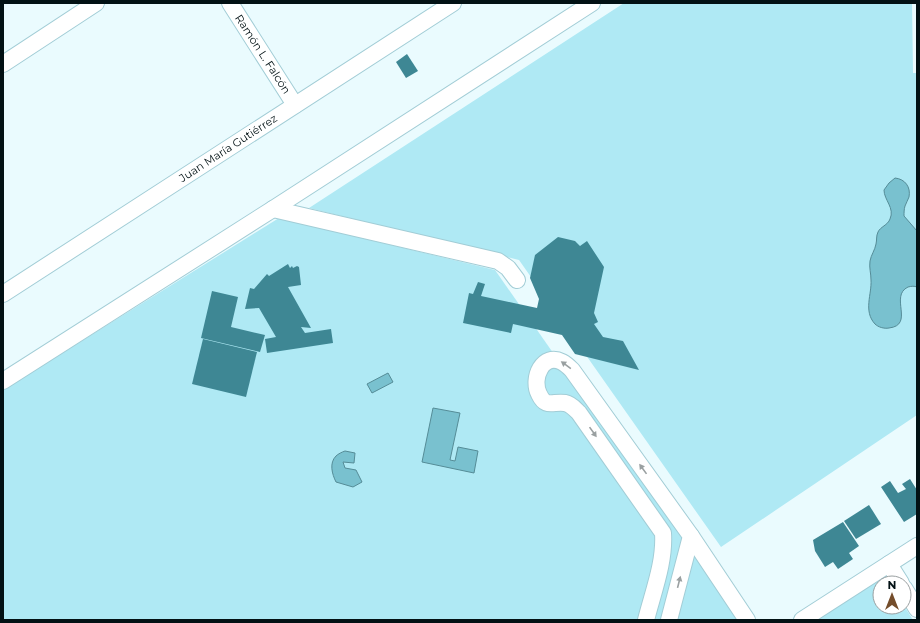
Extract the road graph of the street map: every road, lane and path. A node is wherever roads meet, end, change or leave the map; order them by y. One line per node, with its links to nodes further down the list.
1 (96, 3): 5 (street)
2 (230, 3): 6 (street, Ramón L. Falcón)
3 (453, 3): 6 (street, Juan María Gutiérrez)
4 (592, 3): 7 (street)
5 (3, 64)
6 (296, 105): 9 (street, Juan María Gutiérrez)
7 (273, 209): 8 (street); 10 (street)
8 (517, 280)
9 (3, 294)
10 (3, 381)
11 (691, 536): 15 (street, one-way to 15); 16 (street, one-way to 11); 17 (street)
12 (917, 546): 13 (street)
13 (889, 564): 14 (street); 18 (street)
14 (896, 575)
15 (646, 620)
16 (669, 620)
17 (747, 620)
18 (802, 620)

